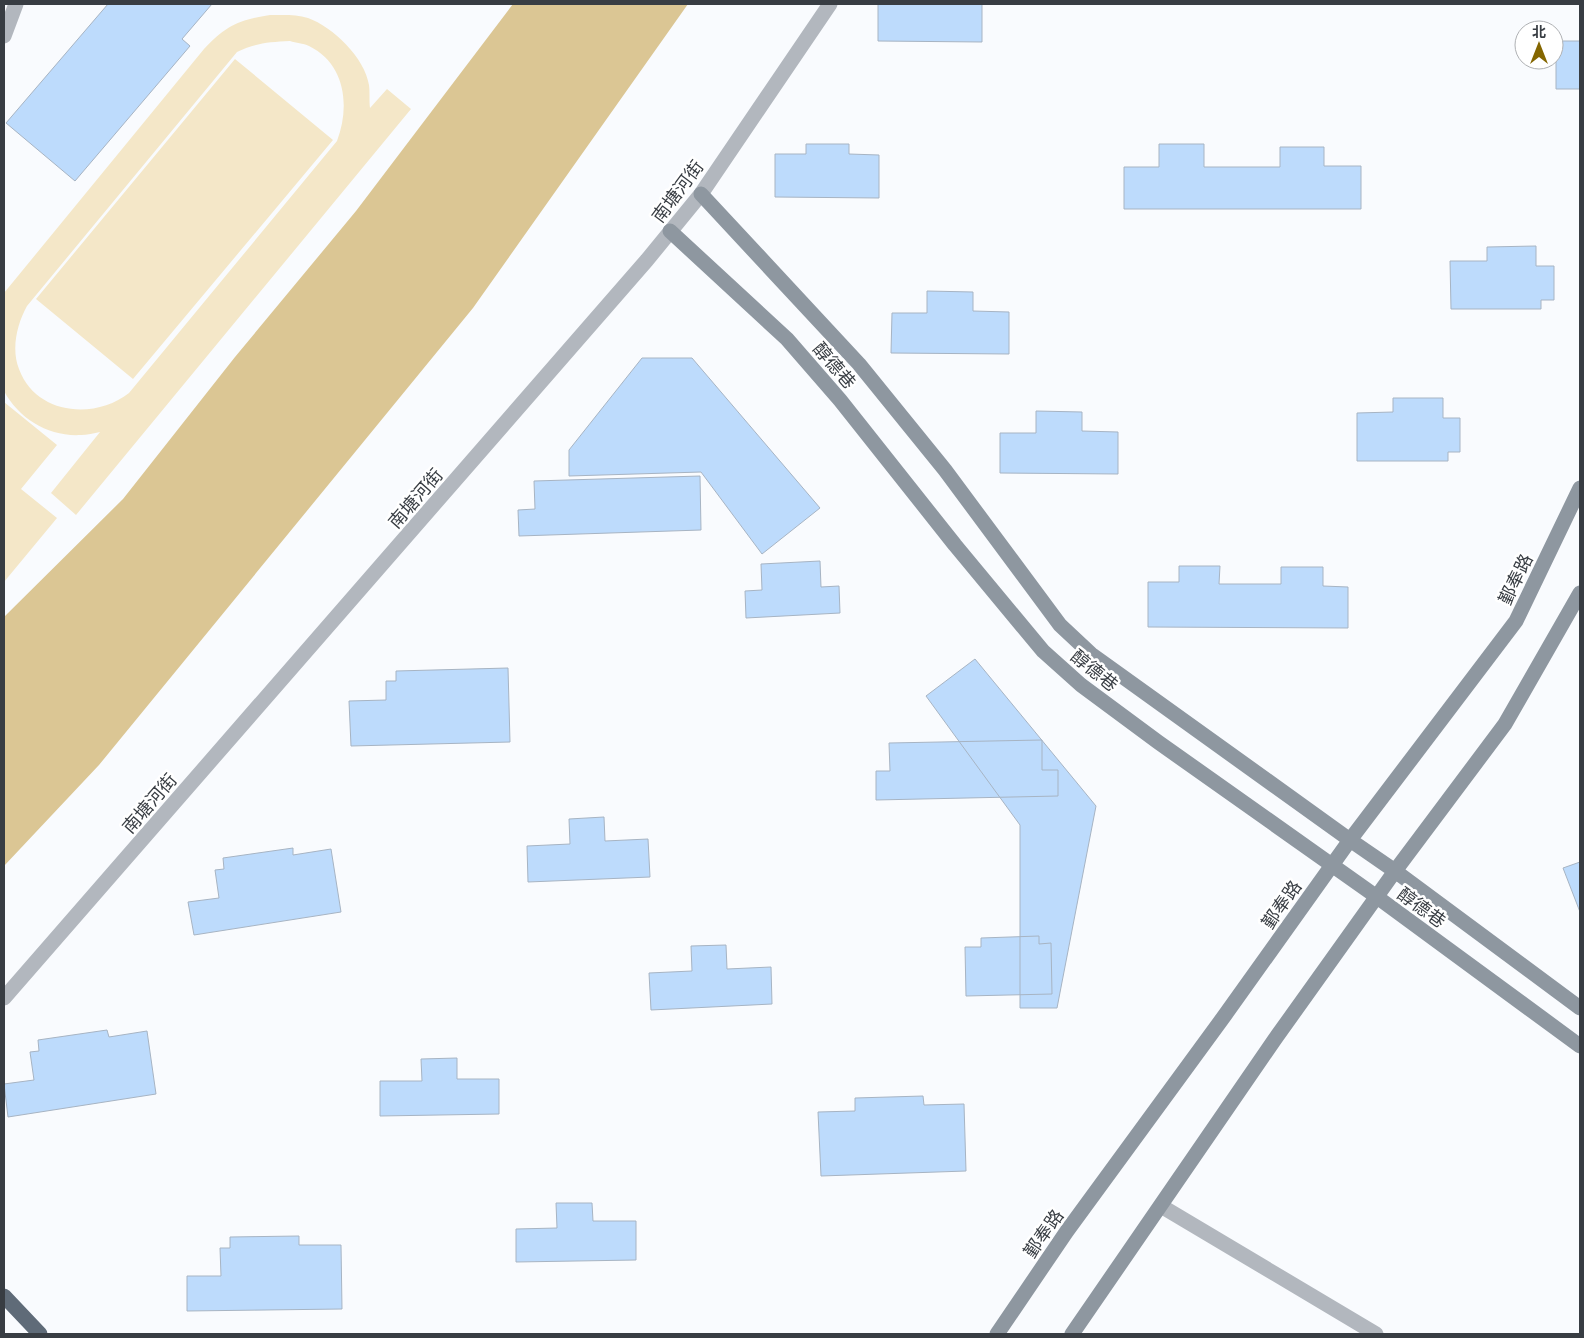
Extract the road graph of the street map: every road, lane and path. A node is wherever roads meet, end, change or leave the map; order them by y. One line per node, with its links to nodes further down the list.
1 (16, 4): 3 (street)
2 (830, 4): 4 (street, 南塘河街)
3 (4, 36)
4 (701, 194): 5 (street, 南塘河街); 8 (street, 醇德巷)
5 (670, 231): 9 (street, 醇德巷); 12 (street, 南塘河街)
6 (1580, 488): 8 (street, 鄞奉路)
7 (1580, 593): 10 (street)
8 (1350, 840): 9 (street, 鄞奉路); 10 (street, 醇德巷)
9 (1332, 865): 11 (street, 醇德巷); 18 (street, 鄞奉路)
10 (1395, 871): 11 (street); 13 (street, 醇德巷)
11 (1377, 897): 14 (street, 醇德巷); 15 (street)
12 (4, 998)
13 (1580, 1008)
14 (1580, 1046)
15 (1161, 1206): 19 (street); 20 (street)
16 (4, 1296): 17 (highway)
17 (40, 1334)
18 (997, 1334)
19 (1072, 1334)
20 (1376, 1334)

